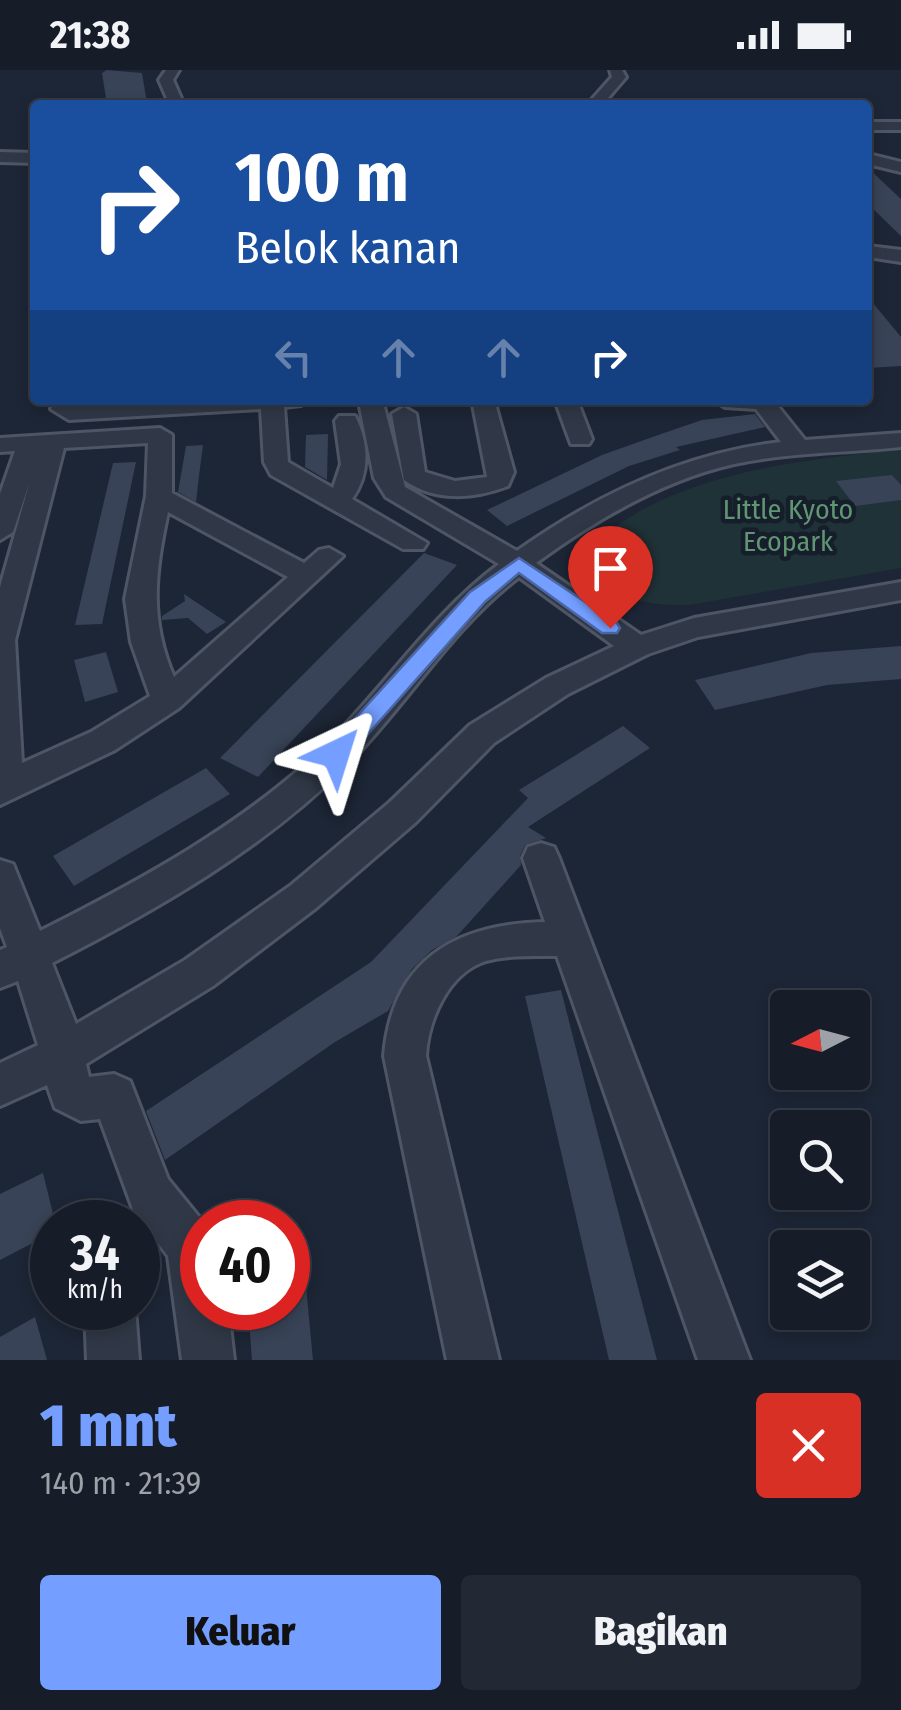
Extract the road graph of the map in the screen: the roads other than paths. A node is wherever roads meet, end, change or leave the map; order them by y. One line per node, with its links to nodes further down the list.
1 (174, 70): 3 (street)
2 (616, 70): 4 (street)
3 (176, 100)
4 (598, 100)
5 (872, 126): 6 (street)
6 (901, 126)
7 (872, 145): 10 (street)
8 (0, 158): 9 (street)
9 (30, 158)
10 (895, 165)
11 (872, 252): 12 (street)
12 (901, 256)
13 (64, 405): 14 (street)
14 (137, 405)
15 (283, 405): 26 (street)
16 (484, 405): 19 (street)
17 (568, 405): 20 (street)
18 (765, 405): 24 (street)
19 (374, 408): 26 (street); 29 (street)
20 (580, 439)
21 (901, 440): 24 (street)
22 (41, 442): 23 (street); 25 (street); 27 (street); 33 (street)
23 (0, 445)
24 (800, 450): 29 (street)
25 (160, 496): 32 (street); 32 (street)
26 (335, 501): 28 (street)
27 (0, 532)
28 (413, 542)
29 (519, 564): 31 (street); 37 (street)
30 (901, 592): 31 (street)
31 (636, 647): 37 (street)
32 (168, 700): 33 (street)
33 (3, 788)
34 (541, 858): 36 (street)
35 (0, 875): 37 (street)
36 (571, 938): 46 (street); 47 (street)
37 (38, 998): 38 (street); 39 (street)
38 (0, 1085)
39 (140, 1200)
40 (160, 1223): 41 (street)
41 (180, 1238)
42 (111, 1330): 44 (street)
43 (205, 1330): 45 (street)
44 (112, 1360)
45 (208, 1360)
46 (473, 1360)
47 (724, 1360)

